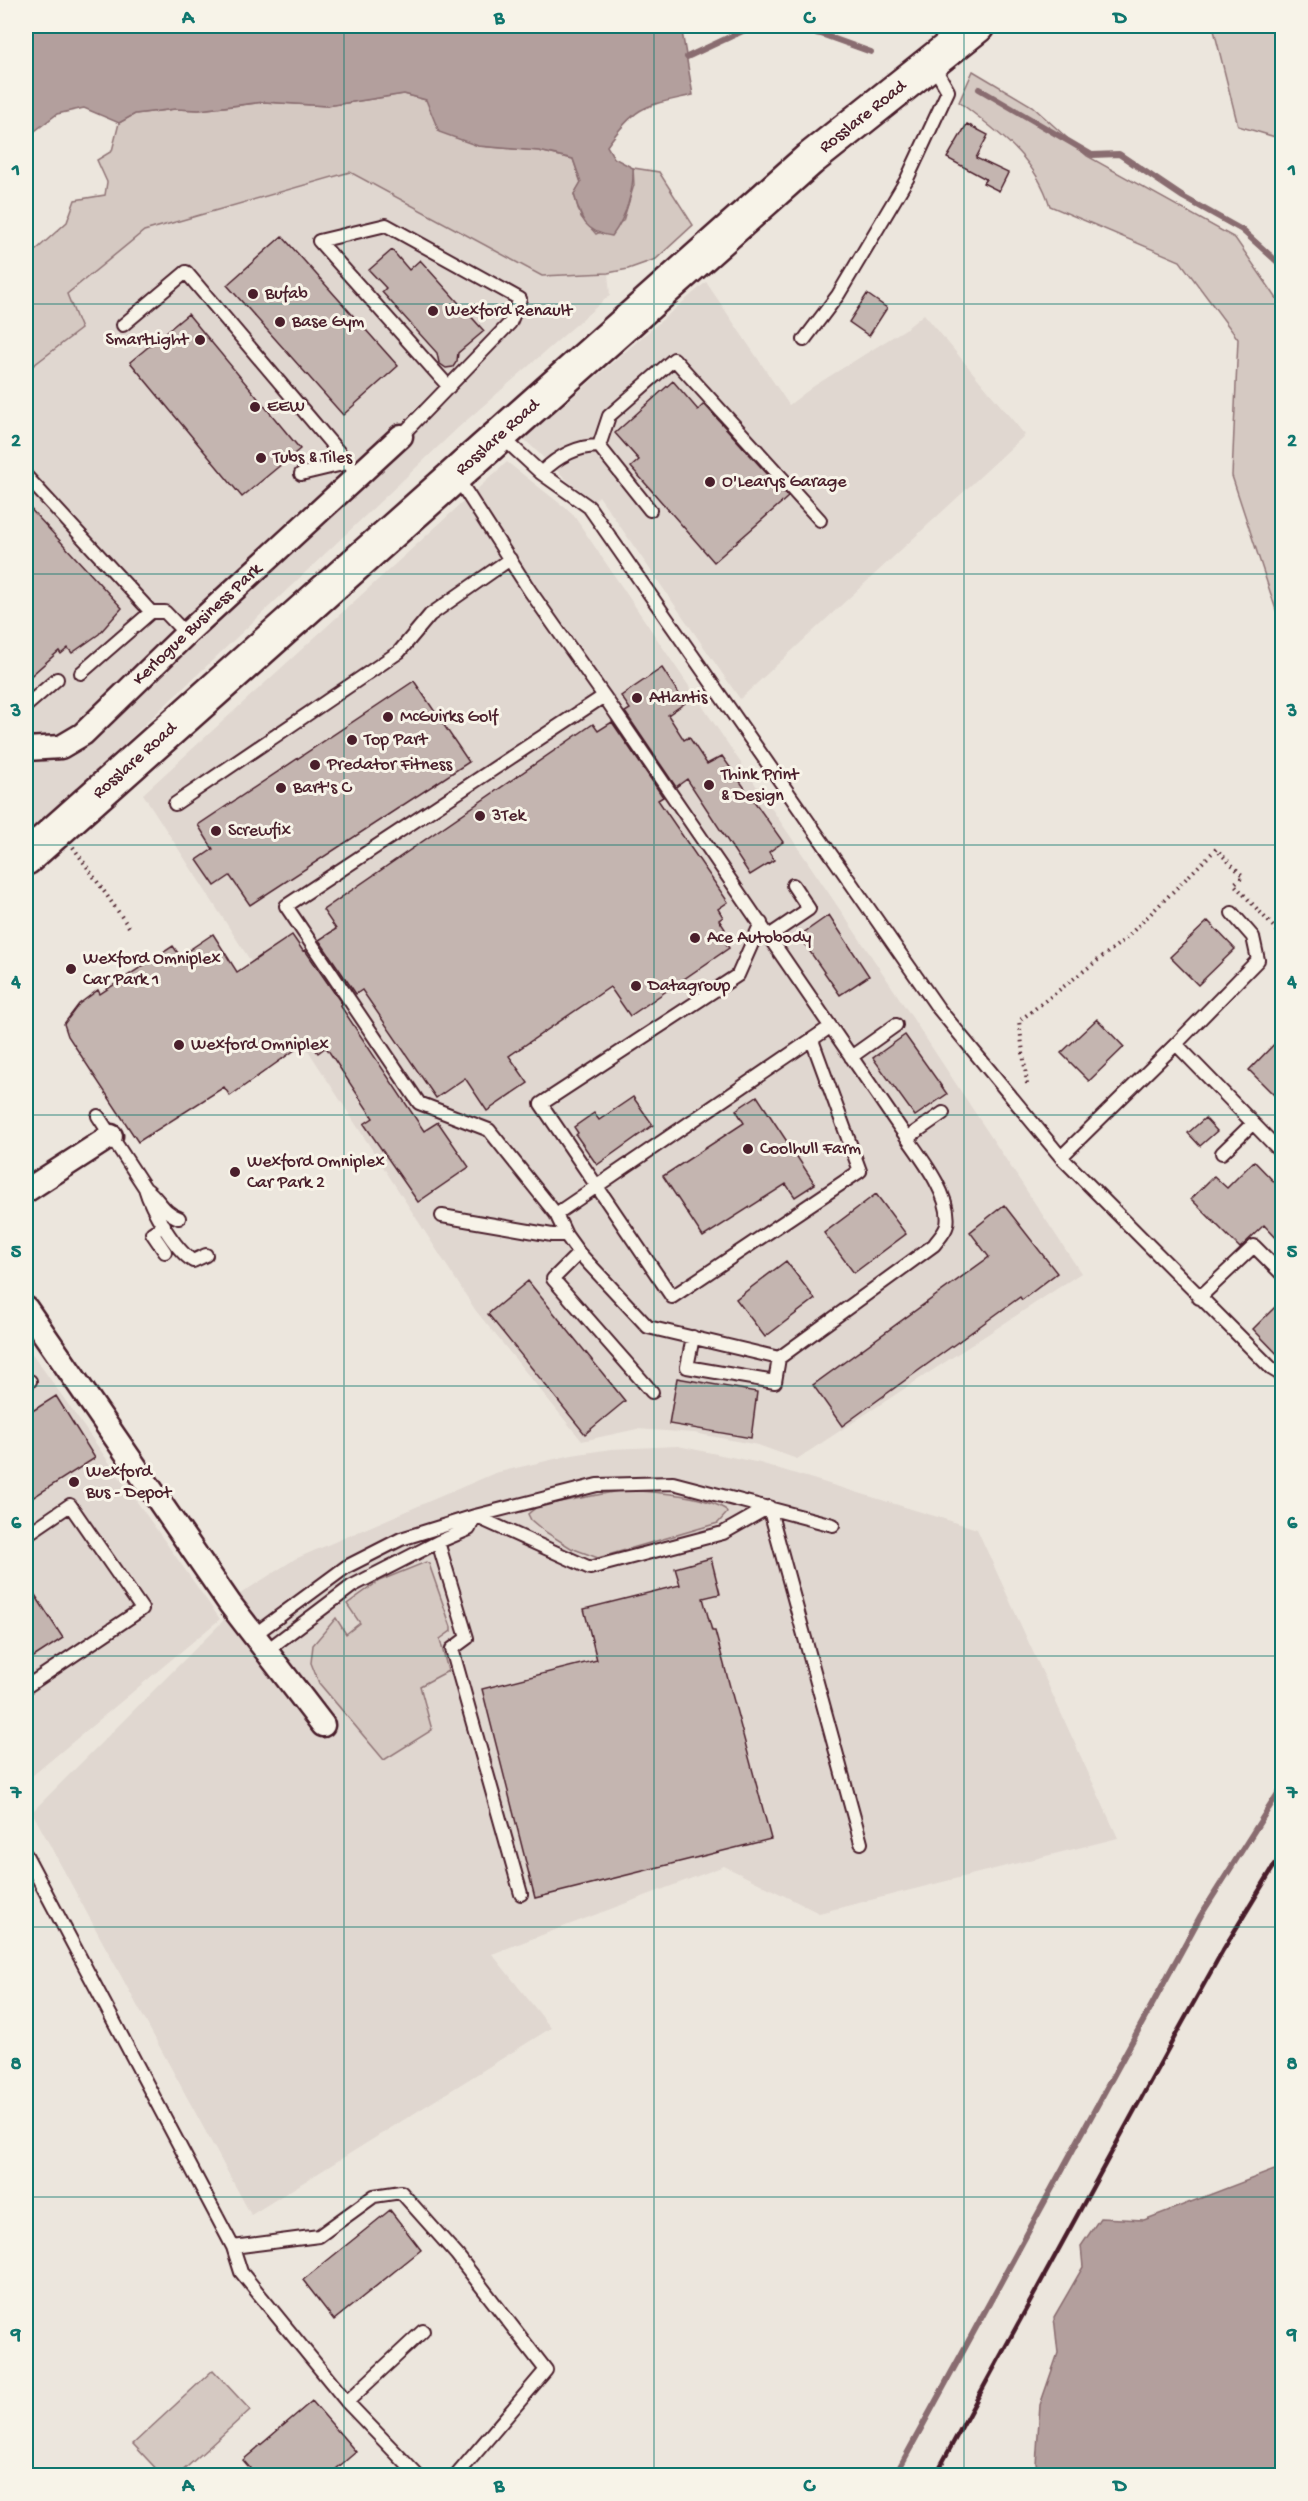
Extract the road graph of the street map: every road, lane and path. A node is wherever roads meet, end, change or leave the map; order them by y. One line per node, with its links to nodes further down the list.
1 (977, 26): 2 (main road, Rosslare Road)
2 (932, 62): 4 (lane); 6 (main road, Rosslare Road)
3 (123, 325): 9 (lane)
4 (804, 340)
5 (449, 387): 5 (lane, Kerlogue Business Park); 7 (lane, Kerlogue Business Park)
6 (500, 435): 10 (lane); 13 (main road, Rosslare Road)
7 (401, 436): 9 (street, Kerlogue Business Park)
8 (599, 446): 10 (lane); 14 (lane); 15 (lane)
9 (353, 469): 11 (lane); 18 (street, Kerlogue Business Park)
10 (541, 473): 46 (lane)
11 (301, 474)
12 (26, 476): 17 (lane)
13 (455, 476): 16 (lane); 26 (main road, Rosslare Road)
14 (650, 510)
15 (820, 520)
16 (510, 559): 21 (lane); 24 (lane)
17 (150, 612): 18 (lane); 19 (lane)
18 (186, 634): 23 (street, Kerlogue Business Park)
19 (81, 673)
20 (57, 679): 22 (lane)
21 (604, 696): 29 (lane); 50 (lane)
22 (26, 706)
23 (26, 749)
24 (176, 804)
25 (75, 850): 30 (path)
26 (26, 858)
27 (793, 885): 31 (lane)
28 (1232, 914): 36 (lane)
29 (760, 923): 31 (lane); 47 (lane)
30 (131, 930)
31 (769, 936): 34 (lane)
32 (1282, 936): 38 (path)
33 (896, 1024): 37 (lane)
34 (830, 1027): 35 (lane); 37 (lane)
35 (812, 1040): 47 (lane); 47 (lane)
36 (1176, 1044): 41 (lane); 46 (lane)
37 (851, 1057): 43 (lane)
38 (1027, 1084)
39 (943, 1113): 43 (lane)
40 (98, 1116): 42 (lane)
41 (1252, 1123): 44 (lane); 45 (lane)
42 (111, 1136): 48 (lane); 49 (street)
43 (907, 1138): 62 (lane)
44 (1222, 1153)
45 (1282, 1153)
46 (1061, 1157): 59 (lane)
47 (596, 1186): 50 (lane)
48 (145, 1188): 52 (lane); 53 (lane)
49 (26, 1191)
50 (556, 1214): 54 (lane)
51 (442, 1216): 54 (lane)
52 (179, 1218)
53 (164, 1225): 55 (lane); 57 (lane)
54 (566, 1235): 56 (lane)
55 (165, 1252)
56 (579, 1253): 61 (lane); 64 (lane)
57 (206, 1255)
58 (1281, 1273): 59 (lane)
59 (1199, 1298): 63 (lane)
60 (26, 1308): 70 (street)
61 (693, 1337): 62 (lane); 62 (lane)
62 (779, 1358)
63 (1282, 1375)
64 (652, 1392)
65 (769, 1507): 66 (lane); 66 (lane); 67 (lane); 73 (lane)
66 (475, 1516): 69 (lane); 70 (lane)
67 (833, 1525)
68 (26, 1535): 71 (lane)
69 (438, 1542): 70 (lane); 75 (lane)
70 (260, 1643): 72 (street)
71 (26, 1687)
72 (323, 1725)
73 (861, 1843)
74 (26, 1855): 76 (lane)
75 (521, 1894)
76 (233, 2247): 78 (lane); 80 (lane)
77 (423, 2331): 78 (lane)
78 (347, 2402): 79 (lane)
79 (418, 2475)
80 (456, 2475)

